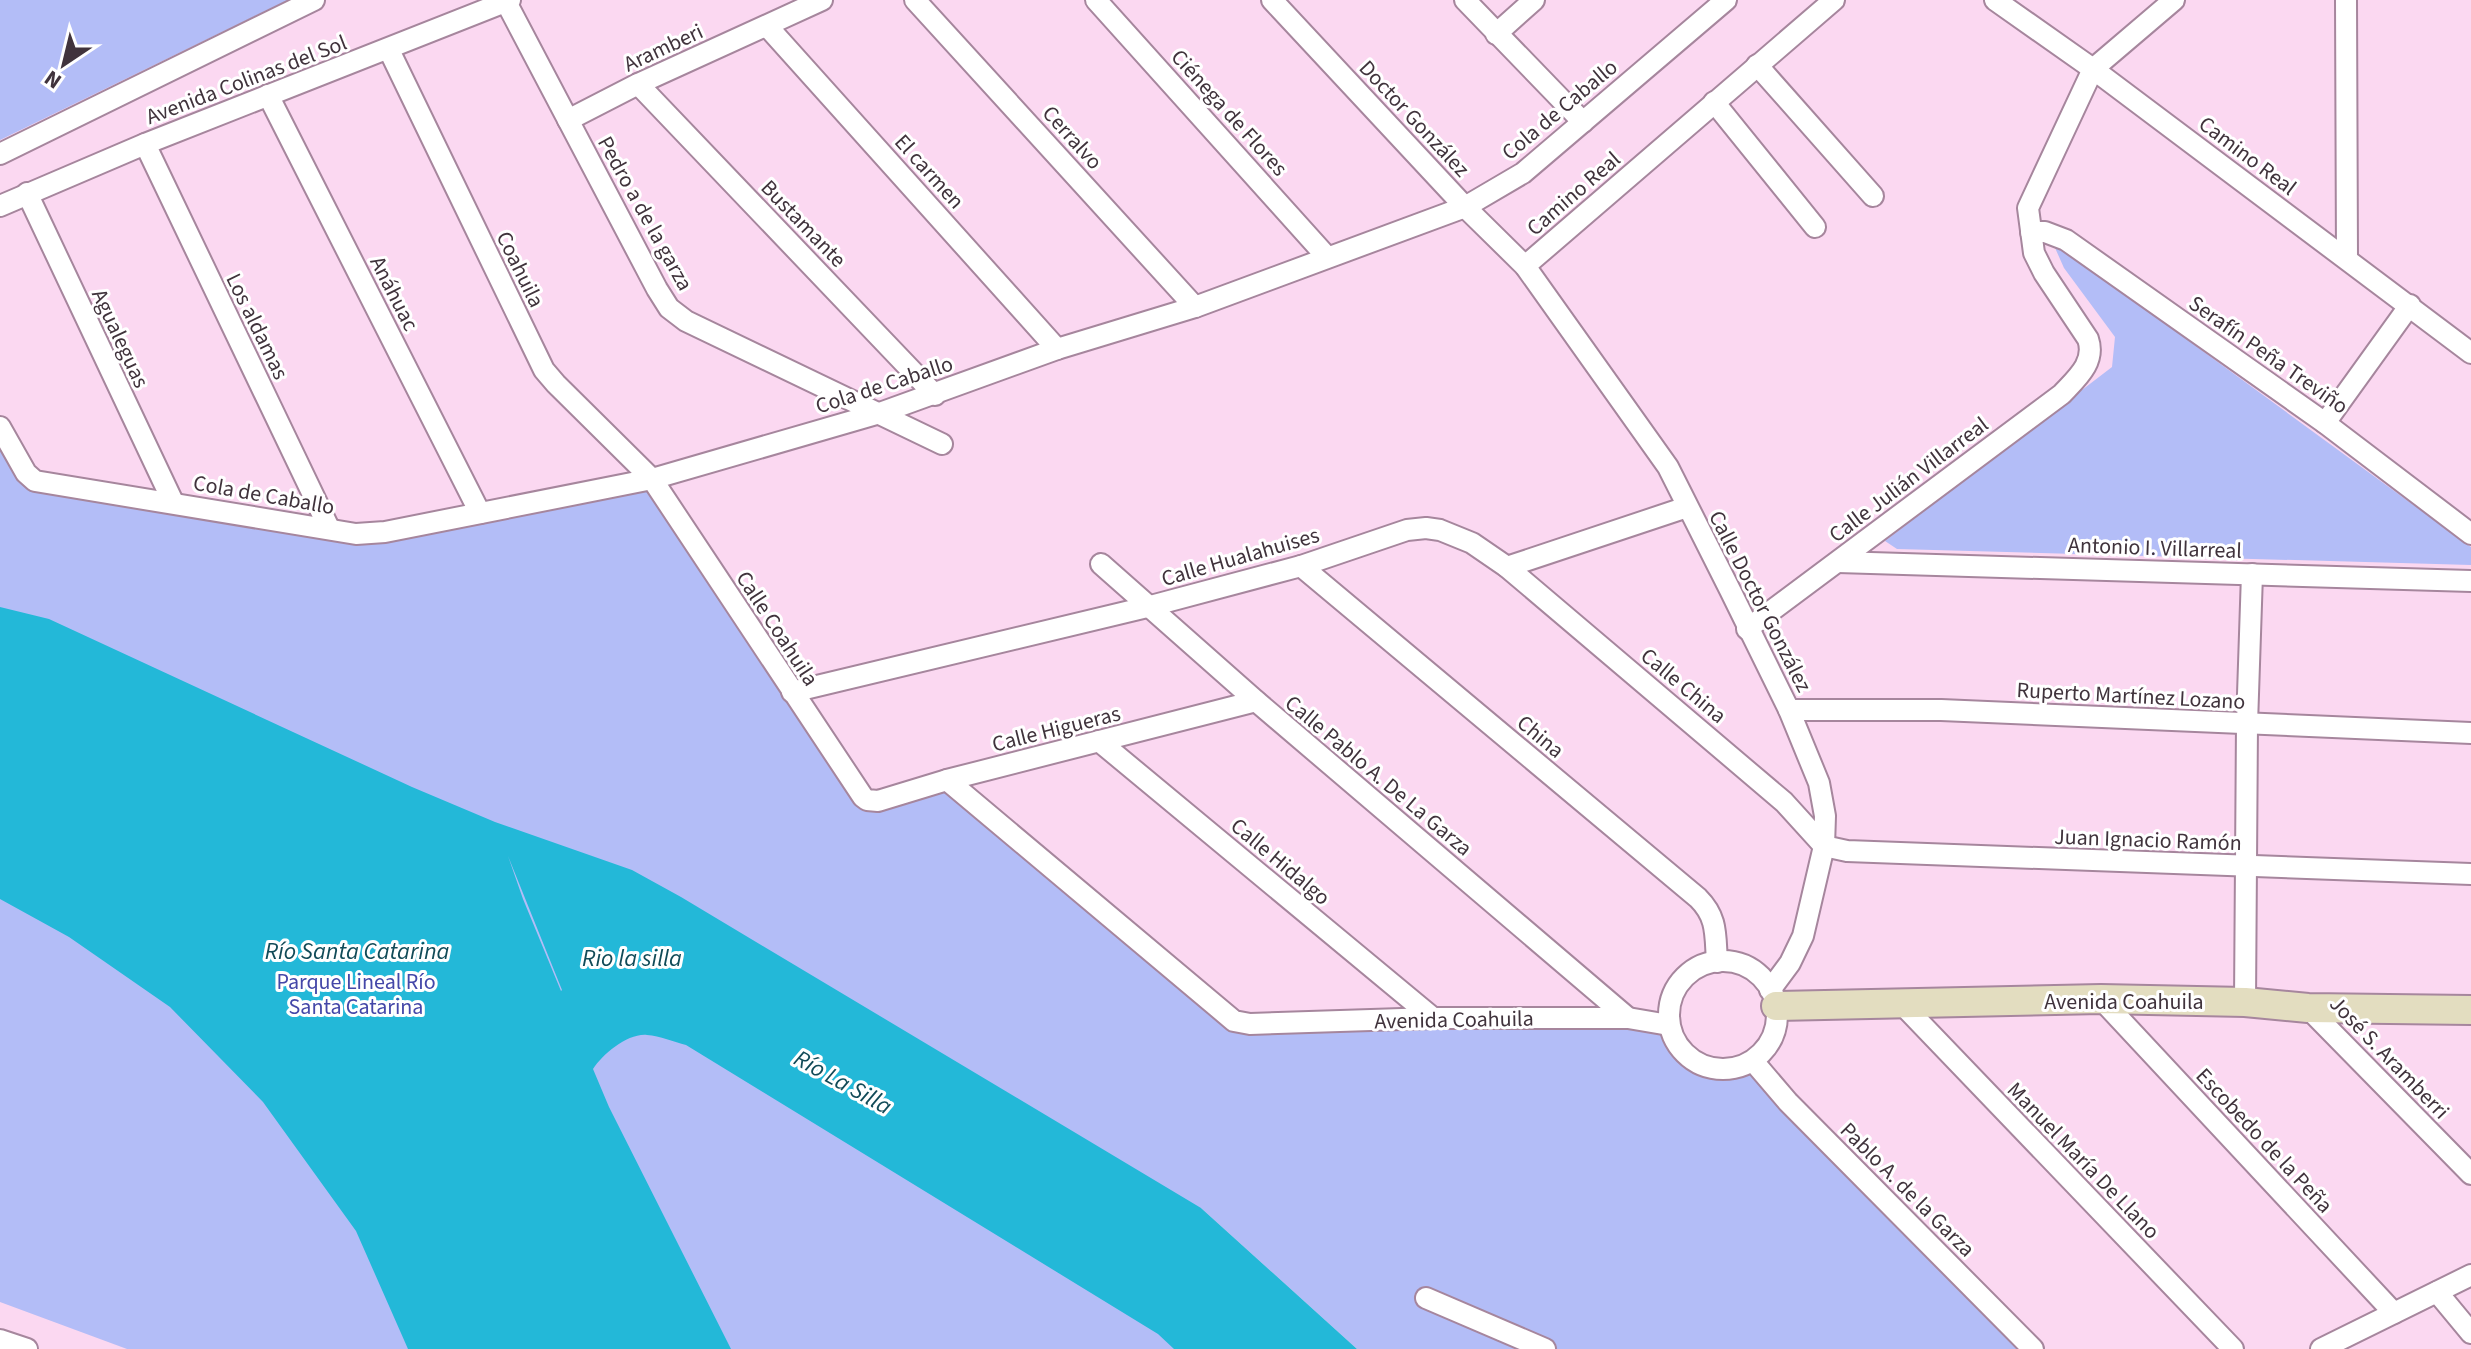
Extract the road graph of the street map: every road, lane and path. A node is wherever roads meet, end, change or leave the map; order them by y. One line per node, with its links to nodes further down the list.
1 (314, 0): 25 (street, Avenida Colinas del Sol)
2 (822, 0): 14 (street, Aramberi)
3 (915, 0): 36 (street, Cerralvo)
4 (1096, 0): 32 (street, Ciénega de Flores)
5 (1272, 0): 29 (street, Doctor González)
6 (1465, 0): 15 (street)
7 (1534, 0): 15 (street)
8 (1726, 0): 23 (street, Cola de Caballo)
9 (1834, 0): 17 (street, Camino Real)
10 (1995, 0): 18 (street, Camino Real)
11 (2174, 0): 18 (street)
12 (2346, 0): 33 (street)
13 (507, 1): 16 (street, Avenida Colinas del Sol); 22 (street, Pedro a de la garza)
14 (767, 26): 19 (street, Aramberi); 37 (street, El carmen)
15 (1496, 34): 23 (street)
16 (389, 50): 20 (street, Avenida Colinas del Sol); 44 (street, Coahuila)
17 (1757, 65): 21 (street, Camino Real); 27 (street)
18 (2093, 69): 31 (street); 33 (street, Camino Real)
19 (638, 84): 22 (street, Aramberi); 39 (street, Bustamante)
20 (268, 95): 24 (street, Avenida Colinas del Sol); 47 (street, Anáhuac)
21 (1714, 102): 30 (street); 34 (street, Camino Real)
22 (568, 120): 40 (street, Pedro a de la garza)
23 (1583, 122): 29 (street, Cola de Caballo)
24 (145, 144): 26 (street, Avenida Colinas del Sol); 48 (street, Los aldamas)
25 (0, 154)
26 (27, 193): 28 (street, Avenida Colinas del Sol); 45 (street, Agualeguas)
27 (1873, 196)
28 (0, 206)
29 (1465, 207): 32 (street, Cola de Caballo); 34 (street, Doctor González)
30 (1815, 227)
31 (2031, 232): 41 (street, Serafín Peña Treviño); 50 (street, Calle Julián Villarreal)
32 (1327, 257): 36 (street, Cola de Caballo)
33 (2347, 259): 35 (street, Camino Real)
34 (1525, 266): 46 (street, Calle Doctor González)
35 (2410, 305): 38 (street, Camino Real); 41 (street)
36 (1195, 307): 37 (street, Cola de Caballo)
37 (1057, 349): 39 (street, Cola de Caballo)
38 (2471, 353)
39 (935, 395): 40 (street, Cola de Caballo)
40 (880, 413): 43 (street, Pedro a de la garza); 44 (street, Cola de Caballo)
41 (2325, 423): 49 (street, Serafín Peña Treviño)
42 (0, 427): 45 (street, Cola de Caballo)
43 (942, 444)
44 (652, 479): 47 (street, Cola de Caballo); 58 (street, Calle Coahuila)
45 (173, 502): 48 (street, Cola de Caballo)
46 (1687, 507): 53 (street); 57 (street, Calle Doctor González)
47 (480, 513): 48 (street, Cola de Caballo)
48 (329, 528)
49 (2471, 534)
50 (1838, 562): 54 (street, Antonio I. Villarreal); 57 (street, Calle Julián Villarreal)
51 (1101, 564): 56 (street, Calle Pablo A. De La Garza)
52 (1301, 566): 53 (street, Calle Hualahuises); 56 (street, Calle Hualahuises); 69 (street, China)
53 (1507, 567): 66 (street, Calle China)
54 (2252, 574): 55 (street, Antonio I. Villarreal); 61 (street)
55 (2471, 581)
56 (1147, 607): 58 (street, Calle Hualahuises); 59 (street, Calle Pablo A. De La Garza)
57 (1747, 629): 60 (street, Calle Doctor González)
58 (792, 692): 65 (street, Calle Coahuila)
59 (1256, 701): 63 (street, Calle Higueras); 77 (street, Calle Pablo A. De La Garza)
60 (1789, 710): 61 (street, Ruperto Martínez Lozano); 66 (street, Calle Doctor González)
61 (2247, 724): 62 (street, Ruperto Martínez Lozano); 67 (street)
62 (2471, 733)
63 (1099, 741): 64 (street, Calle Higueras); 76 (street, Calle Hidalgo)
64 (947, 780): 65 (street, Calle Higueras); 76 (street, Avenida Coahuila)
65 (867, 800)
66 (1824, 846): 67 (street, Juan Ignacio Ramón); 70 (street, Calle Doctor González)
67 (2247, 867): 68 (street, Juan Ignacio Ramón); 72 (street)
68 (2471, 874)
69 (1717, 962): 70 (street); 78 (street)
70 (1773, 998): 73 (street, Avenida Coahuila); 79 (street)
71 (2101, 999): 72 (street, Avenida Coahuila); 73 (street, Avenida Coahuila); 84 (street, Escobedo de la Peña)
72 (2245, 1002): 74 (street, Avenida Coahuila)
73 (1901, 1003): 90 (street, Manuel María De Llano)
74 (2308, 1008): 75 (street, Avenida Coahuila); 80 (street, José S. Aramberri)
75 (2471, 1010)
76 (1433, 1018): 77 (street, Avenida Coahuila)
77 (1628, 1018): 78 (street, Avenida Coahuila)
78 (1669, 1025): 79 (street)
79 (1753, 1061): 89 (street, Pablo A. de la Garza)
80 (2471, 1174)
81 (2471, 1275): 82 (street)
82 (2437, 1292): 84 (street); 85 (street)
83 (1426, 1298): 88 (street)
84 (2394, 1313): 91 (street)
85 (2471, 1333)
86 (0, 1340): 87 (street)
87 (27, 1349)
88 (1545, 1349)
89 (2033, 1349)
90 (2233, 1349)
91 (2321, 1349)

